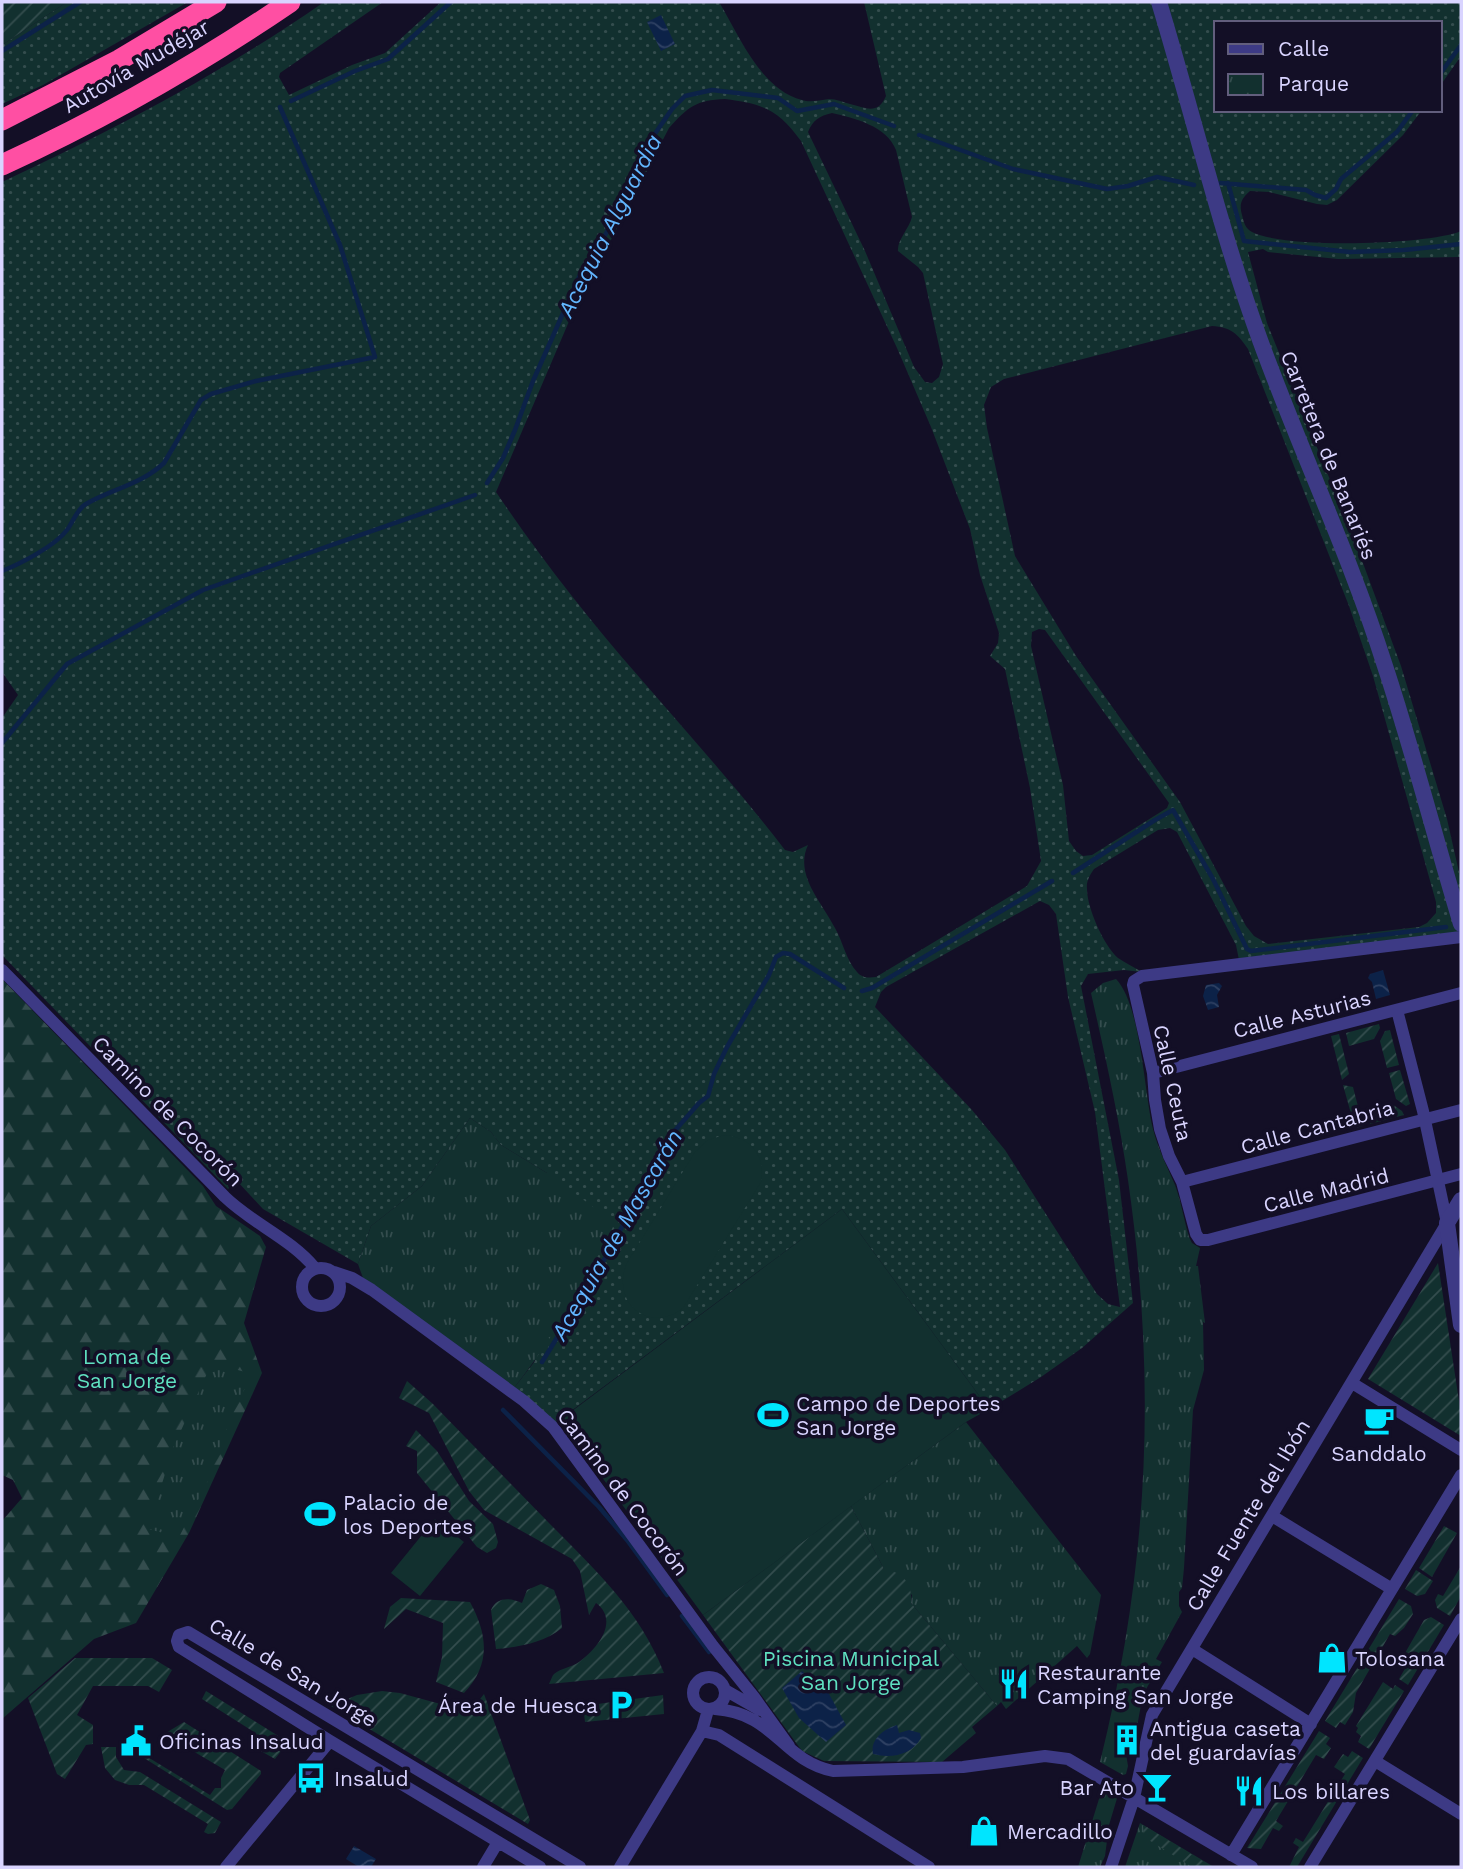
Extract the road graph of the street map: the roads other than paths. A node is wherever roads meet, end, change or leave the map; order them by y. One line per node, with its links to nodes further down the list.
1 (216, 2): 4 (highway, Autovía Mudéjar)
2 (290, 2): 5 (highway, Autovía Mudéjar)
3 (1159, 2): 6 (street, Carretera de Banariés)
4 (2, 120)
5 (2, 165)
6 (1461, 924)
7 (1461, 937): 11 (street, Calle Ceuta)
8 (2, 970): 20 (street, Camino de Cocorón)
9 (1461, 993): 10 (street, Calle Asturias)
10 (1396, 1010): 11 (street, Calle Asturias); 13 (street)
11 (1153, 1073): 16 (street, Calle Ceuta)
12 (1461, 1110): 13 (street, Calle Cantabria)
13 (1423, 1119): 15 (street); 16 (street, Calle Cantabria)
14 (1461, 1174): 15 (street, Calle Madrid)
15 (1440, 1181): 18 (street); 19 (street, Calle Madrid)
16 (1182, 1182): 19 (street, Calle Ceuta)
17 (1461, 1200): 18 (street, Calle Fuente del Ibón)
18 (1447, 1223): 22 (street); 23 (street, Calle Fuente del Ibón)
19 (1200, 1240)
20 (315, 1268): 21 (street); 21 (street)
21 (334, 1272): 30 (street, Camino de Cocorón)
22 (1461, 1325)
23 (1352, 1383): 24 (street); 26 (street, Calle Fuente del Ibón)
24 (1461, 1450)
25 (1461, 1475): 27 (street)
26 (1272, 1516): 27 (street); 29 (street, Calle Fuente del Ibón)
27 (1392, 1589): 34 (street)
28 (1459, 1626): 38 (street)
29 (1192, 1649): 34 (street); 39 (street, Calle Fuente del Ibón)
30 (723, 1659): 31 (street); 33 (street, Camino de Cocorón)
31 (723, 1686): 32 (street); 32 (street); 33 (street, Camino de Cocorón)
32 (712, 1709): 35 (street); 37 (street)
33 (768, 1717): 37 (street, Camino de Cocorón)
34 (1311, 1724): 42 (street)
35 (702, 1731): 43 (street); 48 (street)
36 (330, 1741): 41 (street, Calle de San Jorge); 44 (street); 47 (street, Calle de San Jorge)
37 (789, 1746): 39 (street)
38 (1375, 1761): 40 (street); 51 (street)
39 (1134, 1798): 42 (street); 49 (street, Calle Fuente del Ibón)
40 (1461, 1814)
41 (498, 1842): 45 (street); 46 (street, Calle de San Jorge)
42 (1231, 1855): 50 (street)
43 (921, 1865)
44 (226, 1867)
45 (483, 1867)
46 (540, 1867)
47 (580, 1867)
48 (621, 1867)
49 (1111, 1867)
50 (1252, 1867)
51 (1310, 1867)

